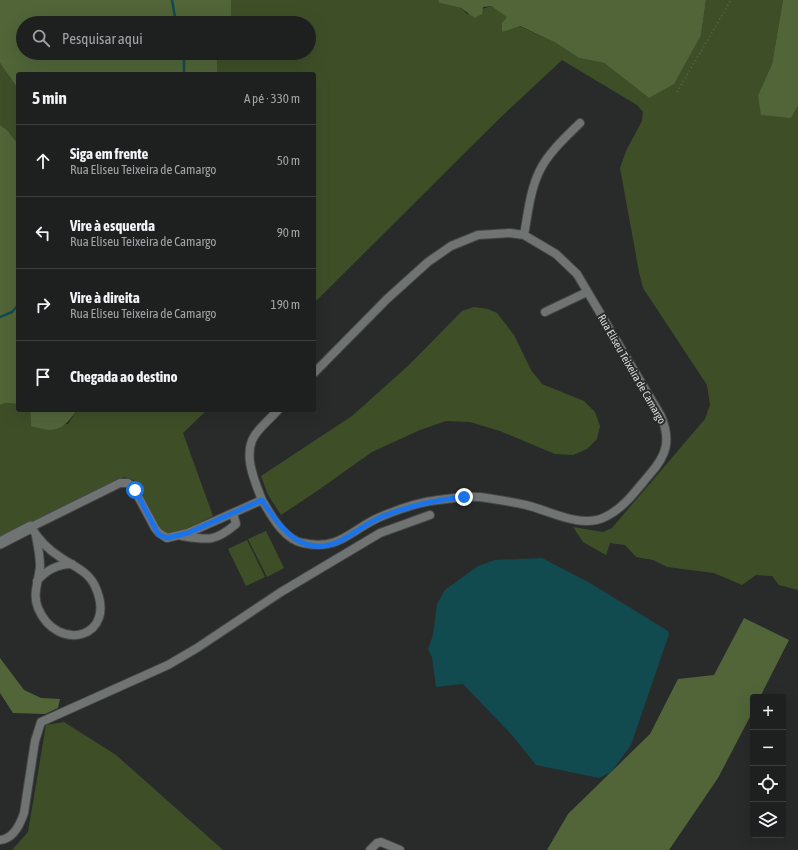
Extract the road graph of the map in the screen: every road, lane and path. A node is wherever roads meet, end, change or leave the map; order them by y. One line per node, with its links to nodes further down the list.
1 (731, 0): 2 (path)
2 (678, 92)
3 (580, 123): 4 (street)
4 (524, 235): 5 (street, Rua Eliseu Teixeira de Camargo); 7 (street, Rua Eliseu Teixeira de Camargo)
5 (587, 292): 6 (street); 9 (street, Rua Eliseu Teixeira de Camargo)
6 (545, 312)
7 (316, 371)
8 (276, 412): 9 (street, Rua Eliseu Teixeira de Camargo)
9 (262, 500): 10 (street)
10 (233, 513): 13 (street); 13 (street)
11 (430, 515): 17 (street)
12 (33, 531): 13 (street); 14 (street); 15 (street); 16 (street)
13 (179, 536)
14 (0, 543)
15 (73, 564): 16 (street); 16 (street)
16 (37, 581)
17 (0, 840)
18 (370, 850): 19 (street)
19 (400, 850)

